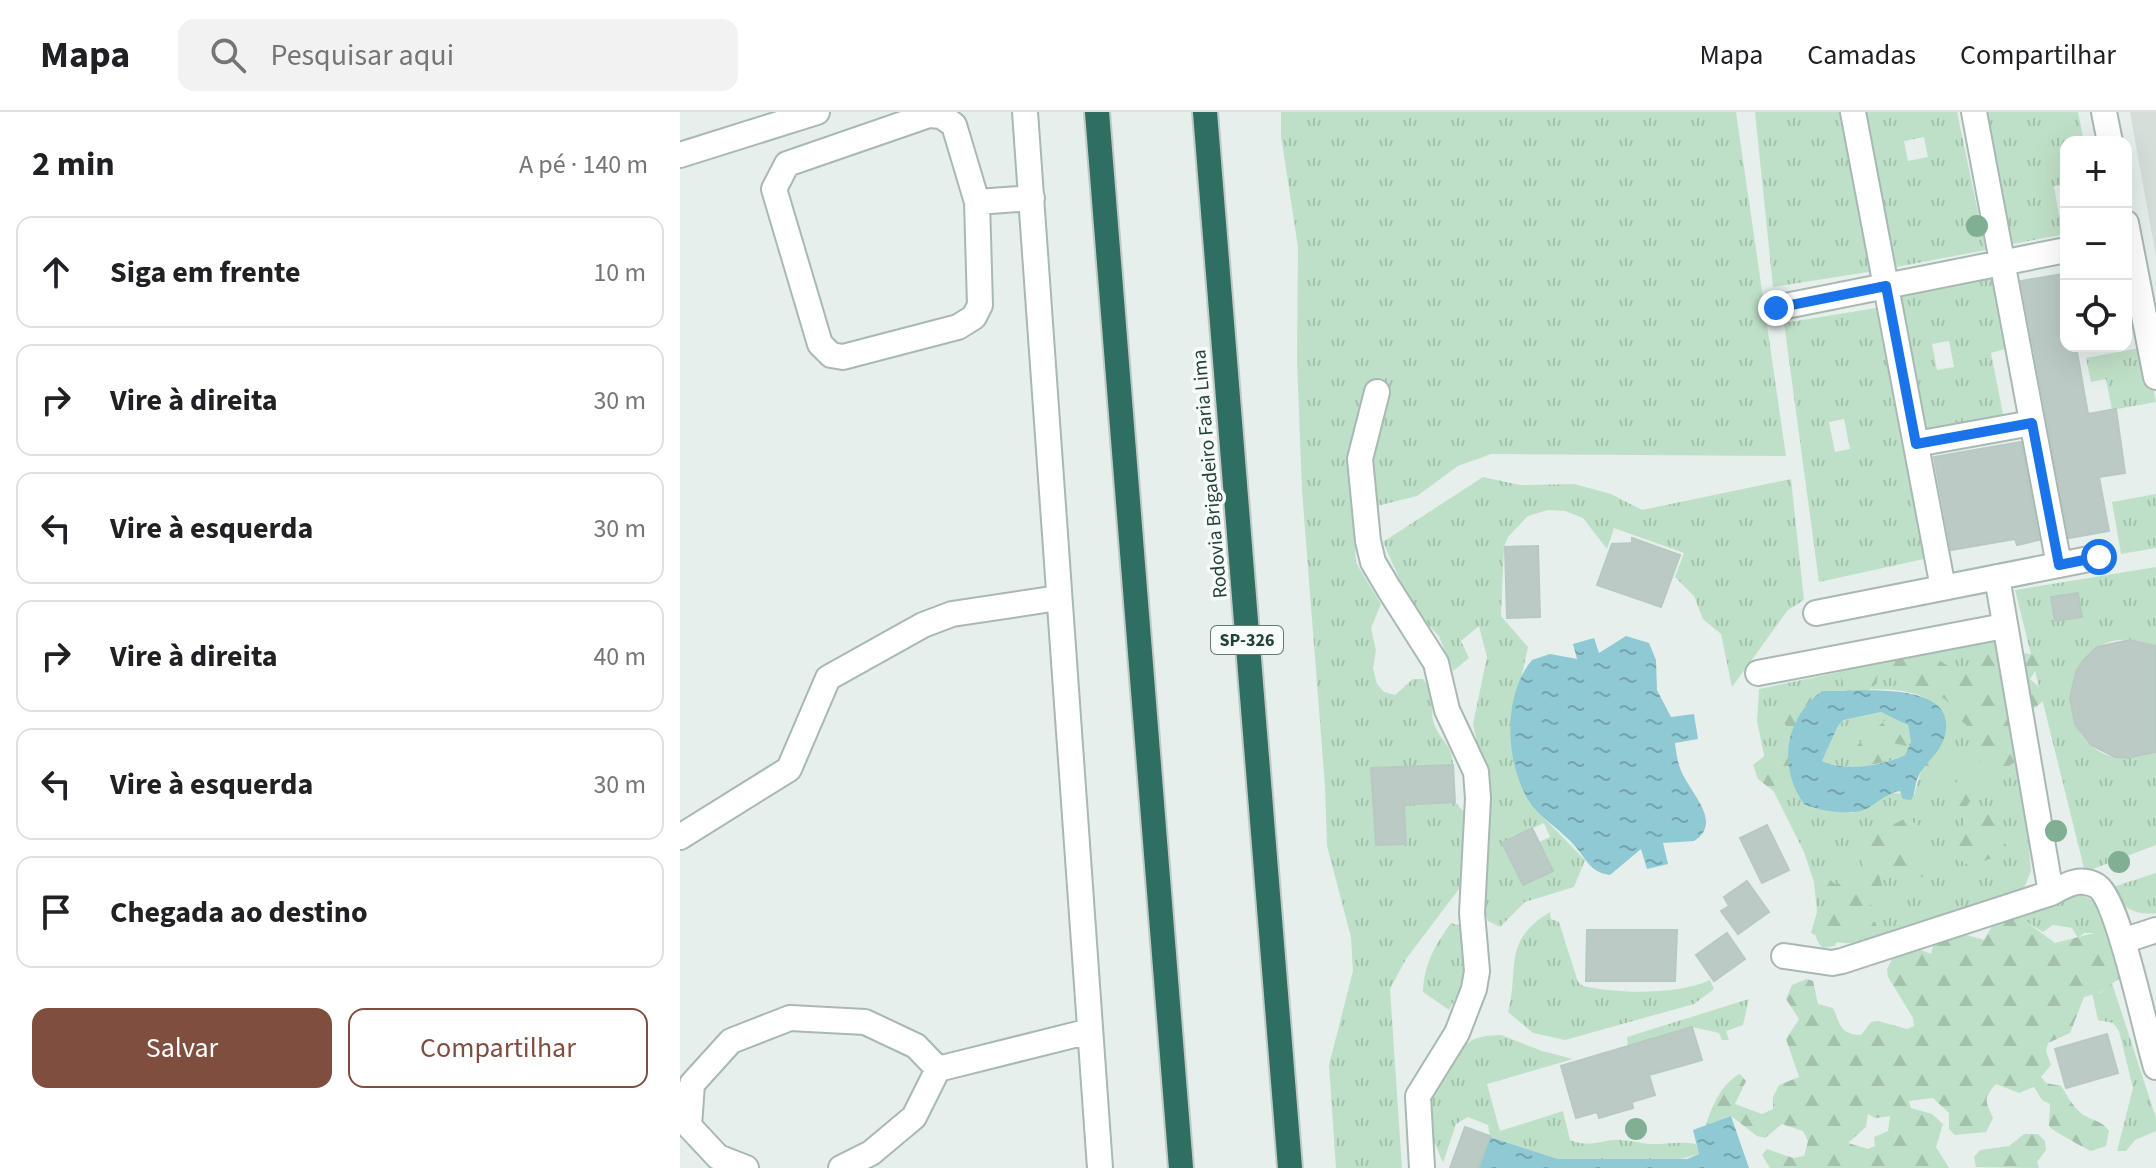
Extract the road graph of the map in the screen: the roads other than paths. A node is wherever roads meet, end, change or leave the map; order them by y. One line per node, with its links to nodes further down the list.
1 (817, 112): 9 (street)
2 (1025, 112): 10 (street)
3 (1097, 112): 40 (highway)
4 (1205, 112): 41 (highway, Rodovia Brigadeiro Faria Lima / SP-326)
5 (1853, 112): 15 (street)
6 (1974, 112): 14 (street)
7 (2104, 112): 8 (street)
8 (2109, 136)
9 (680, 155)
10 (1032, 198): 11 (street); 25 (street)
11 (977, 202): 11 (street)
12 (2060, 251): 14 (street)
13 (2132, 258): 17 (street)
14 (2002, 263): 15 (street); 19 (street)
15 (1886, 286): 16 (street); 20 (street)
16 (1776, 308)
17 (2156, 377)
18 (1377, 392): 42 (street)
19 (2032, 423): 20 (street); 22 (street)
20 (1916, 444): 24 (street)
21 (2099, 557): 22 (street)
22 (2059, 565): 23 (street)
23 (1997, 577): 24 (street); 27 (street)
24 (1943, 588): 26 (street)
25 (1058, 598): 29 (street); 34 (street)
26 (1816, 613)
27 (2004, 626): 28 (street); 30 (street)
28 (1758, 673)
29 (680, 837)
30 (2051, 893): 32 (street); 33 (street)
31 (2156, 930): 32 (street)
32 (2123, 941): 35 (street)
33 (1784, 956)
34 (1090, 1031): 36 (street); 39 (street)
35 (2154, 1053)
36 (938, 1069): 37 (street); 38 (street)
37 (746, 1168)
38 (841, 1168)
39 (1100, 1168)
40 (1181, 1168)
41 (1290, 1168)
42 (1422, 1168)

